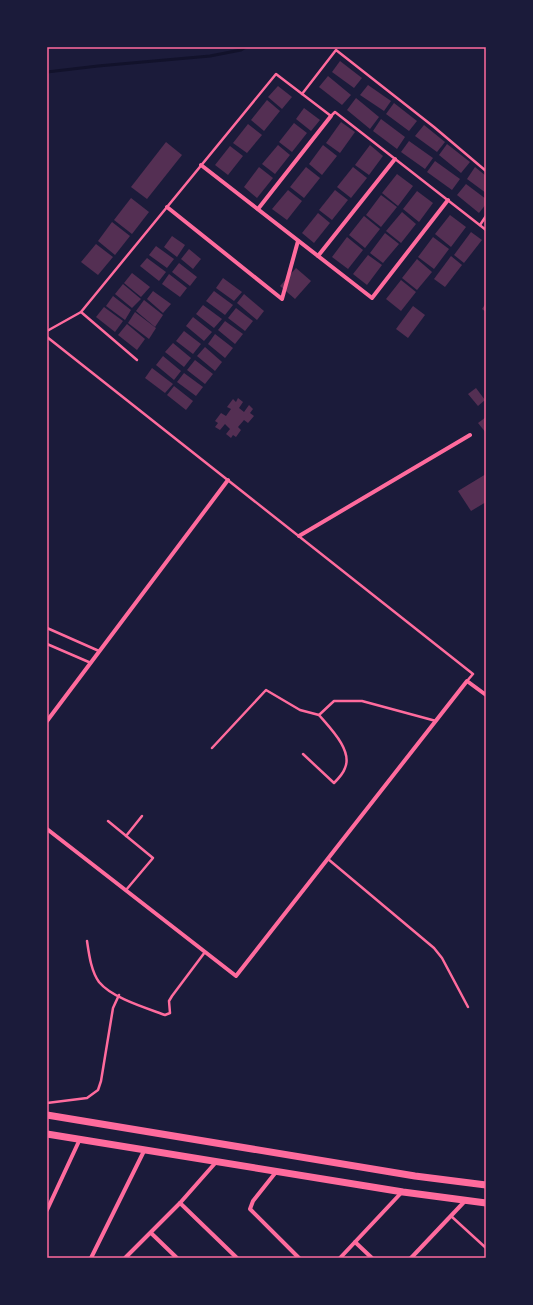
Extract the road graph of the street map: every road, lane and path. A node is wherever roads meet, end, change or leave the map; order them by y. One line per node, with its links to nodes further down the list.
1 (302, 94): 2 (lane); 4 (lane); 5 (lane)
2 (331, 116): 3 (lane); 8 (street)
3 (395, 159): 6 (lane); 13 (street)
4 (201, 165): 7 (lane); 8 (street)
5 (486, 171)
6 (448, 200): 10 (lane); 13 (street)
7 (167, 207): 12 (street); 14 (lane)
8 (258, 209): 12 (street)
9 (486, 216): 10 (lane)
10 (480, 225): 11 (lane)
11 (486, 230)
12 (298, 241): 13 (street)
13 (318, 256)
14 (81, 312): 15 (lane); 17 (lane)
15 (47, 331)
16 (47, 337): 19 (lane)
17 (137, 360)
18 (470, 436): 20 (street)
19 (228, 480): 20 (lane); 23 (street)
20 (299, 536): 25 (lane)
21 (47, 628): 23 (lane)
22 (47, 644): 24 (lane)
23 (99, 651): 24 (street)
24 (91, 663): 28 (street)
25 (468, 681): 26 (street); 29 (street)
26 (486, 695)
27 (319, 715): 29 (lane); 30 (lane); 31 (lane)
28 (47, 721)
29 (436, 721): 36 (street)
30 (212, 748)
31 (302, 754)
32 (142, 816): 35 (lane)
33 (108, 821): 35 (lane)
34 (47, 829): 37 (street)
35 (126, 836): 37 (lane)
36 (328, 859): 39 (street); 41 (lane)
37 (126, 890): 39 (street)
38 (87, 941): 40 (lane)
39 (205, 952): 40 (lane)
40 (119, 995): 42 (lane)
41 (468, 1008)
42 (47, 1103)
43 (47, 1115): 49 (main road)
44 (47, 1134): 45 (main road)
45 (80, 1139): 46 (main road); 54 (street)
46 (145, 1149): 47 (main road); 59 (street)
47 (217, 1161): 48 (main road); 52 (street)
48 (276, 1172): 50 (main road); 63 (street)
49 (486, 1185)
50 (403, 1192): 51 (main road); 57 (street)
51 (465, 1201): 53 (main road); 55 (street)
52 (180, 1203): 56 (street); 62 (street)
53 (486, 1204)
54 (47, 1210)
55 (450, 1216): 58 (lane); 66 (street)
56 (150, 1233): 60 (street); 61 (street)
57 (355, 1242): 64 (street); 65 (street)
58 (486, 1248)
59 (91, 1258)
60 (125, 1258)
61 (177, 1258)
62 (237, 1258)
63 (300, 1258)
64 (340, 1258)
65 (372, 1258)
66 (411, 1258)

